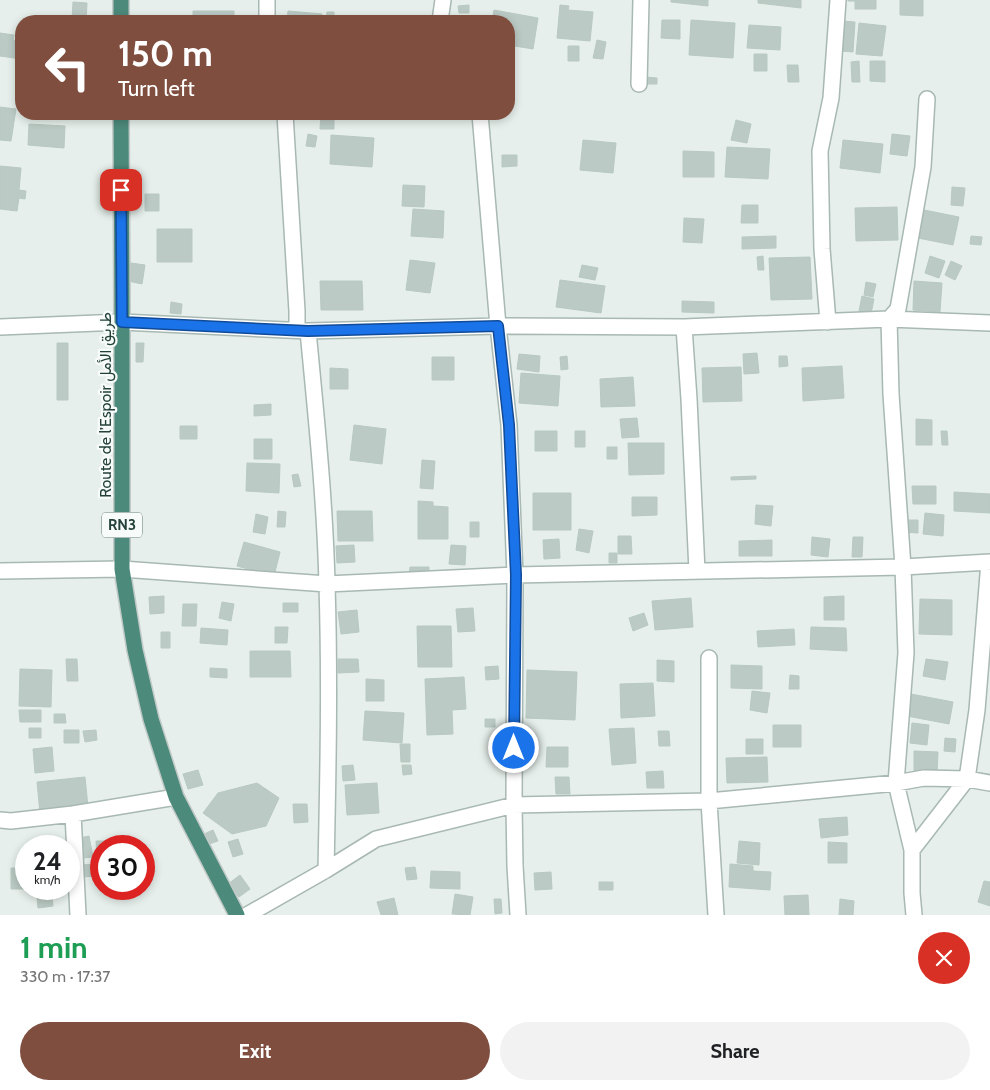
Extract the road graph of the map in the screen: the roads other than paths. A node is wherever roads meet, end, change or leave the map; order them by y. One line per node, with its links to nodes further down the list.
1 (121, 0): 6 (highway)
2 (267, 0): 7 (street)
3 (442, 0): 8 (street)
4 (641, 0): 9 (street)
5 (838, 0): 16 (street)
6 (121, 15)
7 (267, 15)
8 (441, 15)
9 (639, 84)
10 (926, 99): 14 (street)
11 (121, 120): 15 (highway, Route de l’Espoir طريق الأمل / RN3)
12 (286, 120): 21 (street)
13 (481, 120): 18 (street)
14 (889, 320): 16 (street); 17 (street); 23 (street)
15 (122, 322): 19 (street); 21 (street); 24 (highway, Route de l’Espoir طريق الأمل / RN3)
16 (828, 322): 20 (street)
17 (990, 323)
18 (498, 326): 20 (street); 21 (street); 27 (street)
19 (0, 327)
20 (684, 327): 26 (street)
21 (302, 330): 28 (street)
22 (990, 562): 23 (street); 30 (street)
23 (903, 566): 26 (street); 31 (street)
24 (122, 569): 25 (street); 28 (street); 33 (highway, Route de l’Espoir طريق الأمل / RN3)
25 (0, 571)
26 (697, 571): 27 (street)
27 (516, 575): 28 (street); 35 (street)
28 (327, 584): 39 (street)
29 (709, 658): 34 (street)
30 (967, 779): 31 (street); 32 (street); 38 (street)
31 (896, 783): 34 (street); 38 (street)
32 (990, 783)
33 (176, 798): 36 (street); 41 (highway, Route de l’Espoir طريق الأمل / RN3)
34 (709, 801): 35 (street); 44 (street)
35 (514, 805): 39 (street); 43 (street)
36 (73, 814): 37 (street); 40 (street)
37 (0, 820)
38 (912, 850): 45 (street)
39 (326, 870): 42 (street)
40 (78, 915)
41 (236, 915)
42 (247, 915)
43 (518, 915)
44 (716, 915)
45 (914, 915)

